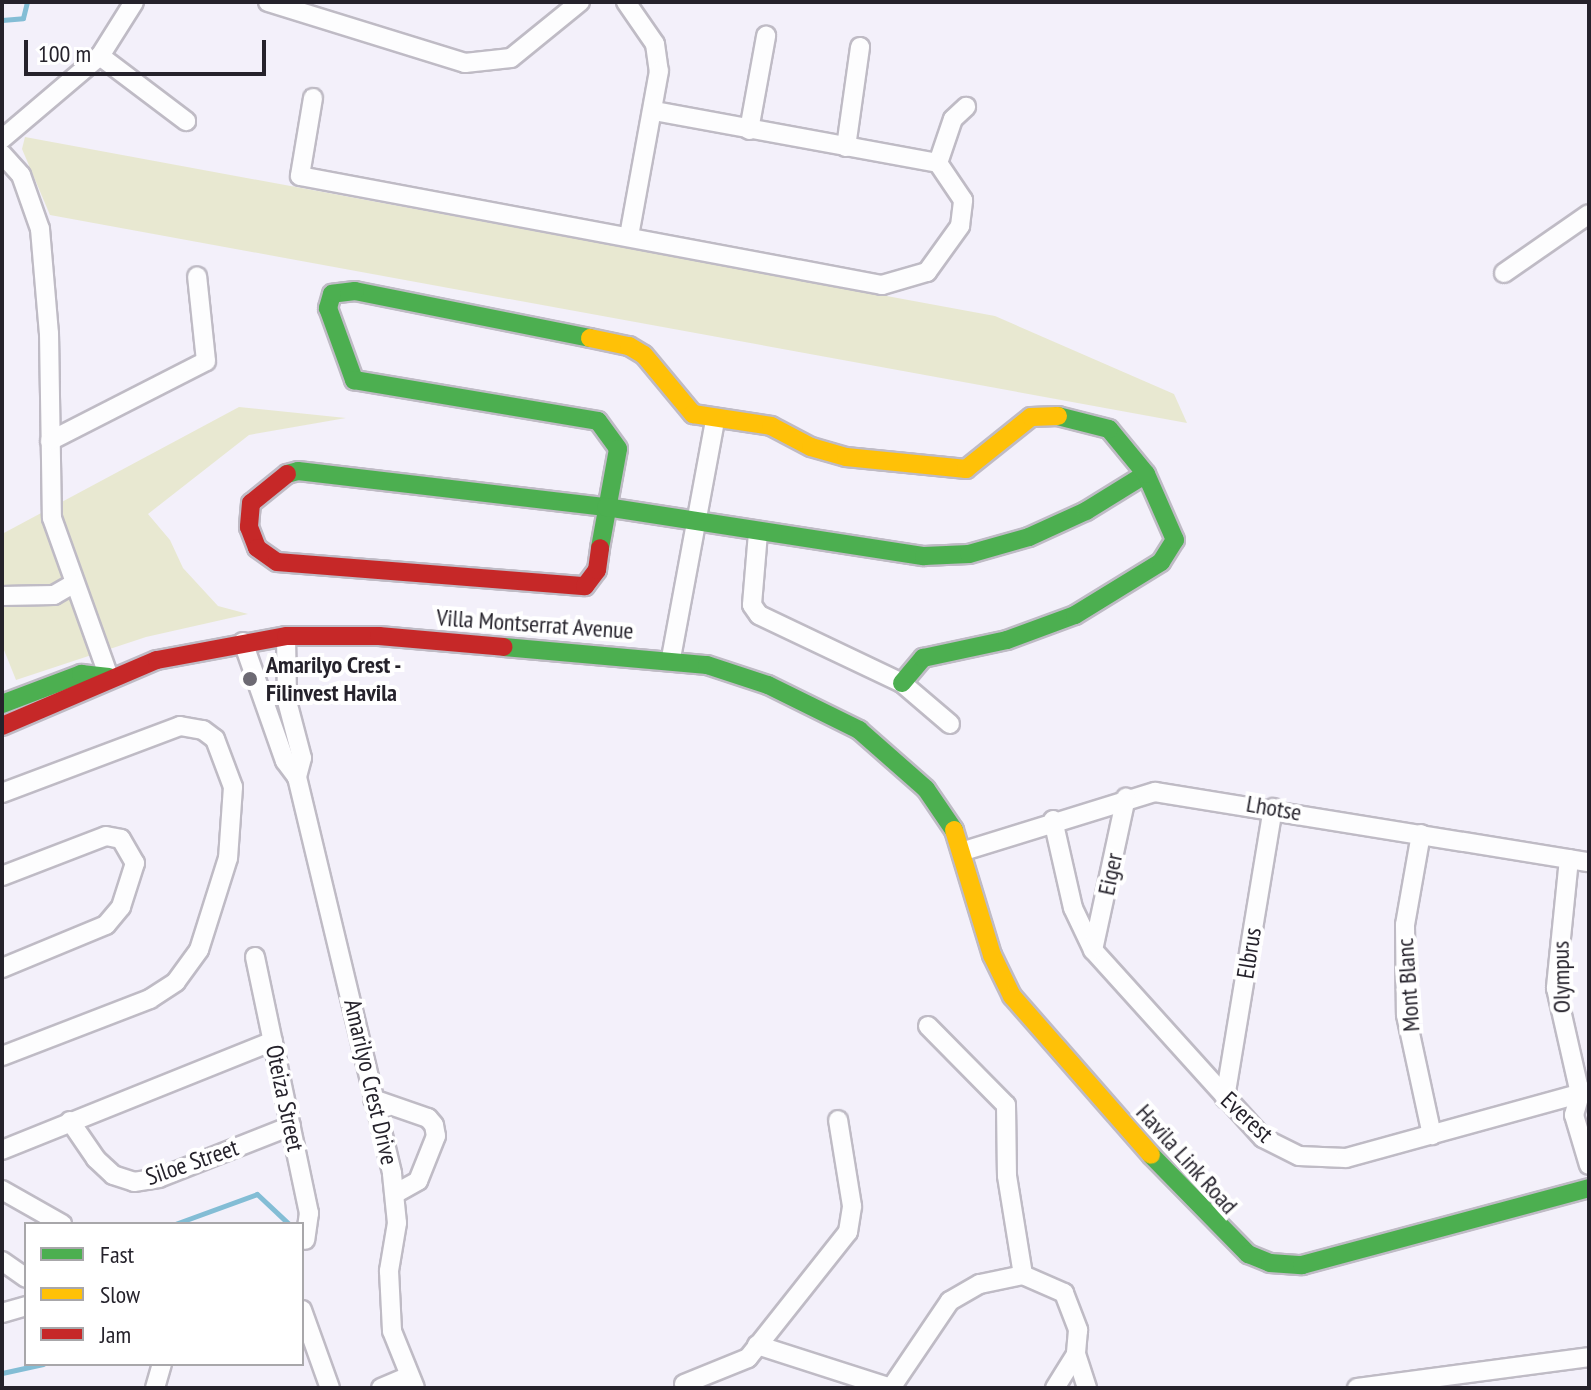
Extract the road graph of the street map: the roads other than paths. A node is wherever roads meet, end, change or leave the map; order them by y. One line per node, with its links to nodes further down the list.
1 (134, 2): 7 (street)
2 (268, 2): 3 (street)
3 (580, 2)
4 (626, 2): 10 (street)
5 (766, 36): 12 (street)
6 (860, 47): 14 (street)
7 (100, 56): 11 (street); 13 (street)
8 (313, 98): 18 (street)
9 (966, 107): 16 (street)
10 (654, 111): 12 (street); 18 (street)
11 (186, 121)
12 (749, 130): 14 (street)
13 (2, 139)
14 (846, 147): 16 (street)
15 (2, 154): 22 (street)
16 (938, 163): 18 (street)
17 (1589, 214): 19 (street)
18 (629, 236)
19 (1504, 273)
20 (197, 276): 22 (street)
21 (715, 420): 23 (street); 24 (street); 25 (street)
22 (50, 441): 27 (street)
23 (1146, 474): 26 (street); 33 (street)
24 (606, 507): 24 (street); 25 (street)
25 (694, 523): 26 (street); 31 (street)
26 (758, 533): 33 (street)
27 (73, 584): 28 (street); 32 (street)
28 (2, 596)
29 (286, 636): 30 (street, Villa Montserrat Avenue); 31 (street, Villa Montserrat Avenue); 37 (street, Amarilyo Crest Drive)
30 (243, 642): 32 (street, Villa Montserrat Avenue); 37 (street, Amarilyo Crest Drive)
31 (671, 658): 38 (street, Villa Montserrat Avenue)
32 (109, 677): 34 (street, Villa Montserrat Avenue); 36 (street, Villa Montserrat Avenue)
33 (902, 683): 35 (street)
34 (2, 704)
35 (950, 724)
36 (2, 726)
37 (297, 777): 56 (street, Amarilyo Crest Drive)
38 (926, 789): 44 (street, Havila Link Road)
39 (2, 793): 53 (street)
40 (1126, 798): 41 (street, Lhotse); 42 (street, Lhotse); 48 (street, Eiger)
41 (1273, 808): 43 (street, Lhotse); 55 (street, Elbrus)
42 (1053, 820): 44 (street, Lhotse); 48 (street, Everest)
43 (1421, 834): 45 (street, Lhotse); 60 (street, Mont Blanc)
44 (964, 851): 63 (street, Havila Link Road)
45 (1569, 859): 46 (street, Lhotse); 54 (street, Olympus)
46 (1589, 862)
47 (2, 876): 50 (street)
48 (1093, 950): 55 (street, Everest)
49 (255, 957): 52 (street, Oteiza Street)
50 (2, 968)
51 (928, 1026): 69 (street)
52 (273, 1041): 58 (street); 59 (street, Oteiza Street)
53 (2, 1056)
54 (1586, 1096): 60 (street, Everest); 62 (street, Olympus)
55 (1225, 1098): 60 (street, Everest)
56 (373, 1099): 65 (street, Amarilyo Crest Drive); 65 (street)
57 (838, 1120): 74 (street)
58 (70, 1121): 59 (street, Siloe Street); 61 (street)
59 (291, 1126): 67 (street, Oteiza Street)
60 (1432, 1135)
61 (2, 1150)
62 (1589, 1165)
63 (1589, 1188)
64 (2, 1190): 66 (street)
65 (396, 1193): 78 (street, Amarilyo Crest Drive)
66 (58, 1222)
67 (305, 1240)
68 (2, 1261): 70 (street)
69 (1023, 1275): 75 (street); 83 (street)
70 (24, 1277)
71 (24, 1307): 72 (street)
72 (2, 1313)
73 (304, 1316): 81 (street)
74 (757, 1345): 79 (street); 83 (street)
75 (1076, 1354): 84 (street); 85 (street)
76 (1589, 1357): 86 (street)
77 (161, 1366): 80 (street)
78 (412, 1382): 82 (street)
79 (684, 1384)
80 (155, 1388)
81 (330, 1388)
82 (381, 1388)
83 (891, 1388)
84 (1055, 1388)
85 (1087, 1388)
86 (1357, 1388)

